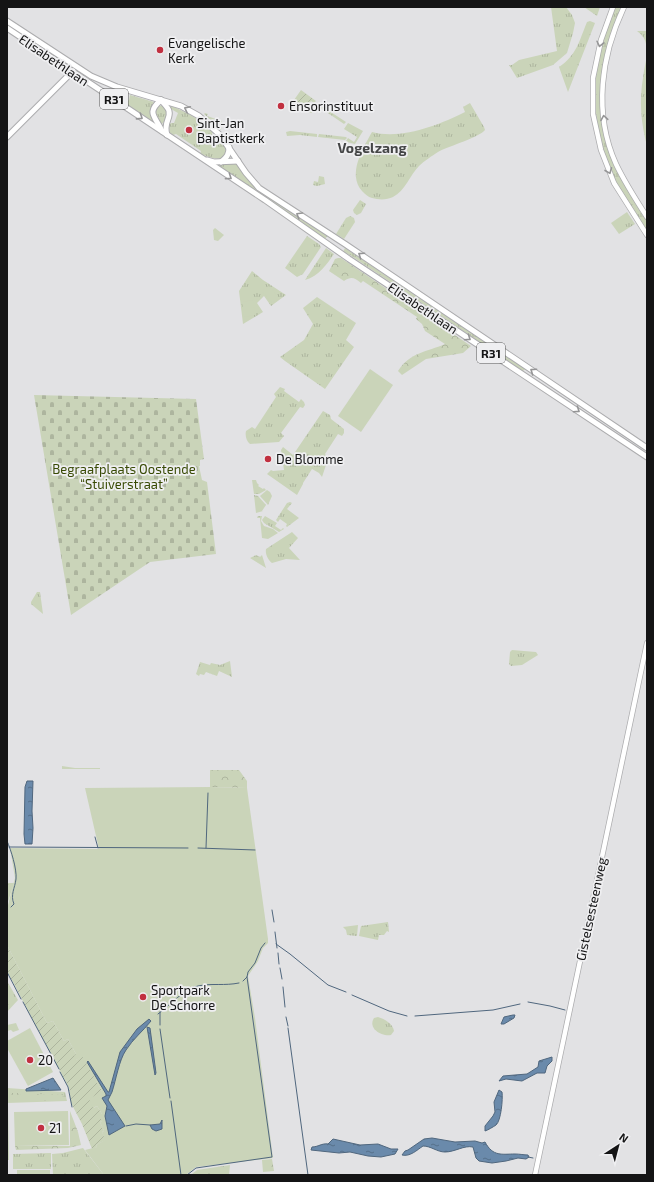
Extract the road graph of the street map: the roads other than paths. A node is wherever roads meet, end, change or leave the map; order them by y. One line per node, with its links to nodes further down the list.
1 (613, 7): 17 (main road, one-way to 17)
2 (624, 7): 16 (main road, one-way to 2)
3 (7, 21): 5 (main road, Elisabethlaan / R31)
4 (7, 28): 5 (main road, Elisabethlaan / R31)
5 (35, 43): 6 (main road, Elisabethlaan / R31); 7 (main road, Elisabethlaan / R31)
6 (77, 68): 7 (main road); 8 (main road, Elisabethlaan / R31)
7 (72, 72): 9 (main road, Elisabethlaan / R31, one-way to 9); 11 (main road)
8 (161, 100): 9 (main road, Elisabethlaan / R31); 10 (main road); 12 (main road, Elisabethlaan / R31, one-way to 8)
9 (162, 131): 10 (main road, Elisabethlaan / R31)
10 (167, 135): 13 (main road, Elisabethlaan / R31)
11 (7, 137)
12 (229, 147): 14 (main road, Elisabethlaan / R31); 15 (main road)
13 (200, 158): 15 (main road, Elisabethlaan / R31); 19 (main road, Elisabethlaan / R31, one-way to 19)
14 (238, 161): 15 (main road, Elisabethlaan / R31); 18 (main road, Elisabethlaan / R31, one-way to 14)
15 (221, 162)
16 (647, 217)
17 (647, 235)
18 (647, 448)
19 (647, 457)
20 (647, 643): 21 (main road, Gistelsesteenweg)
21 (534, 1175)

